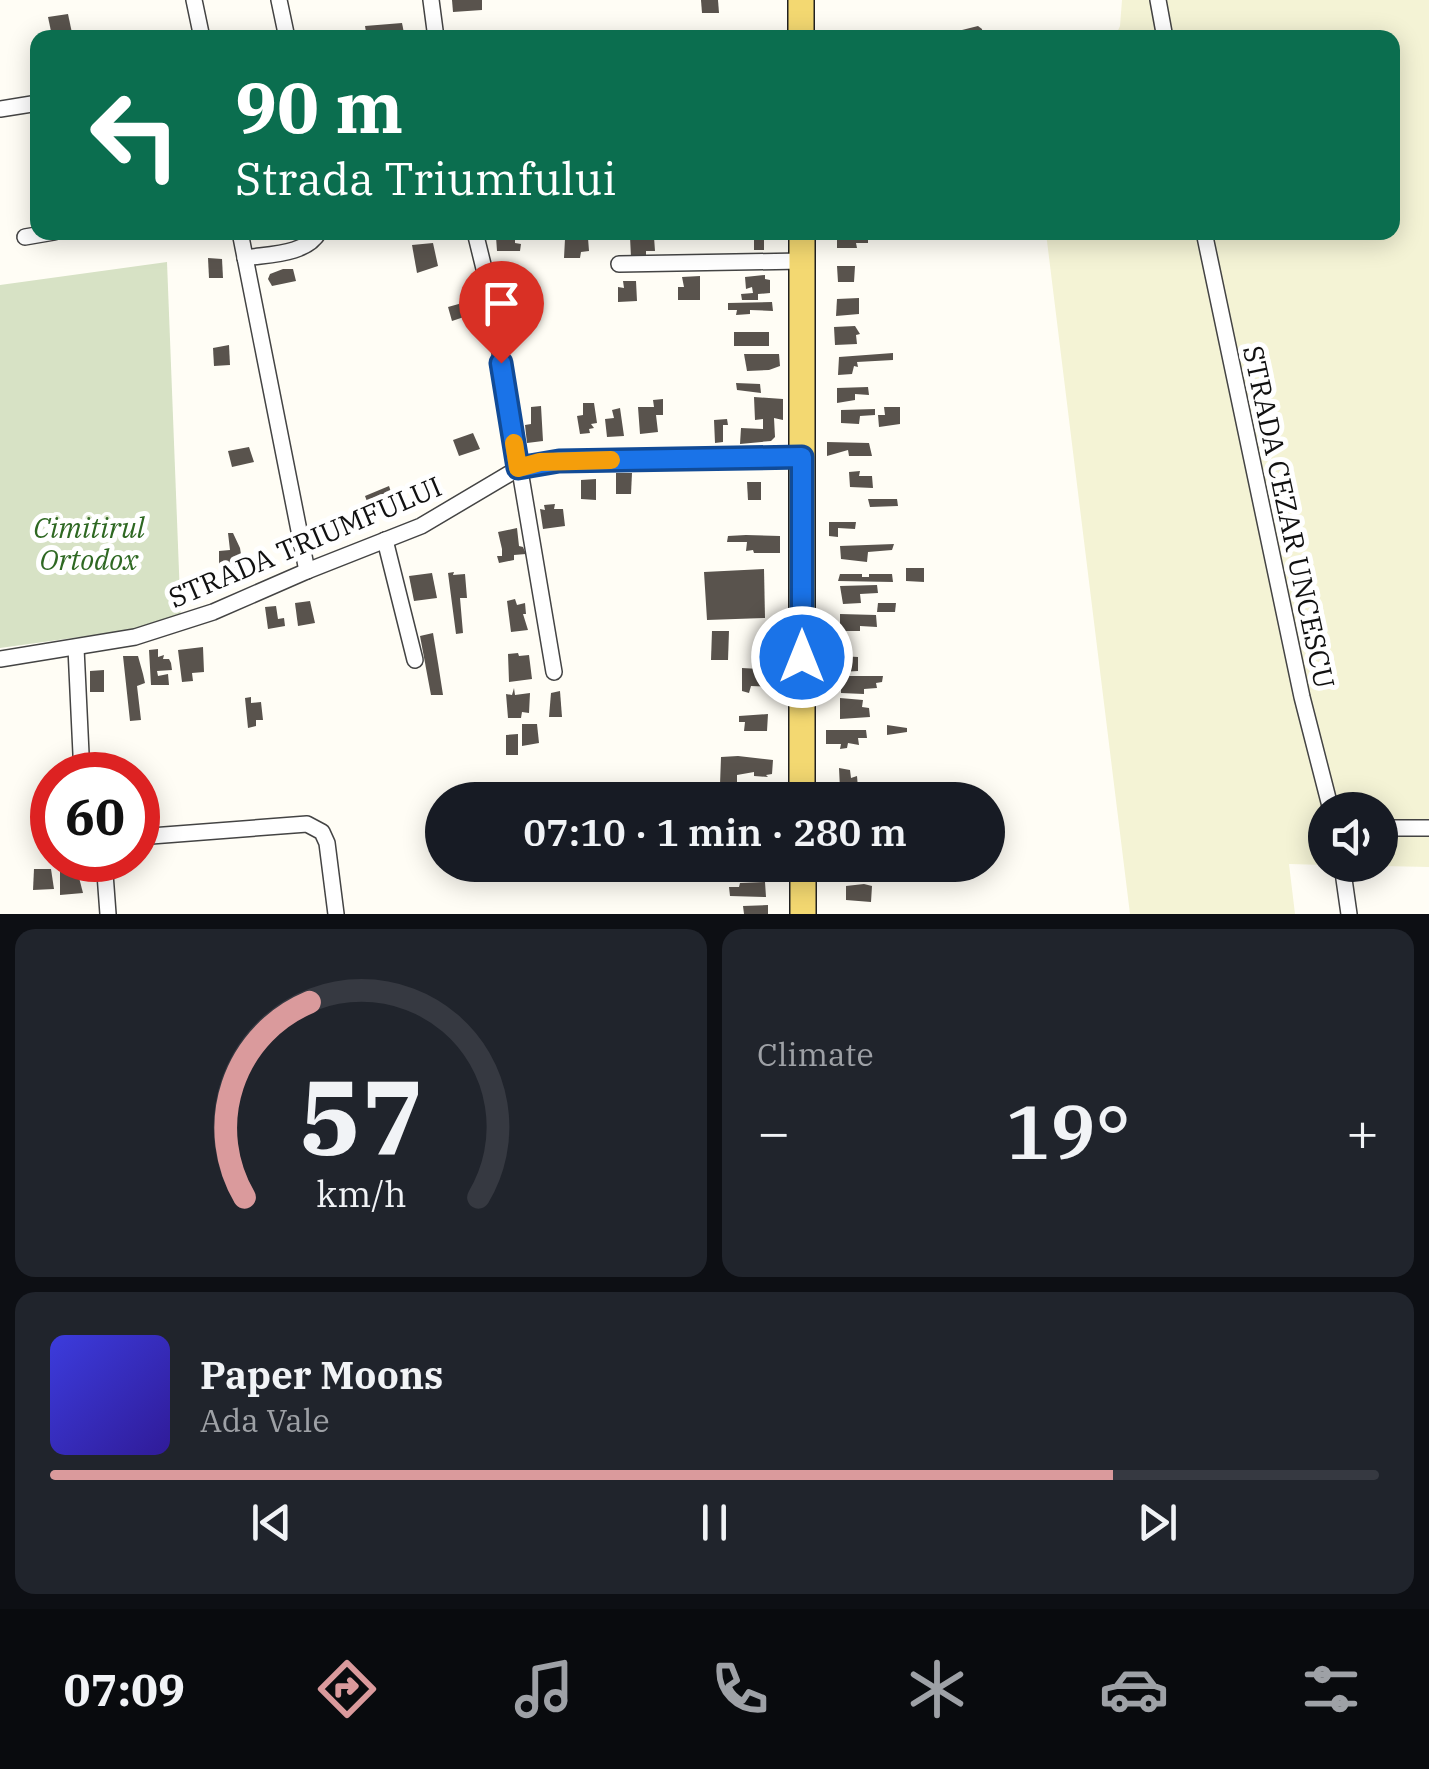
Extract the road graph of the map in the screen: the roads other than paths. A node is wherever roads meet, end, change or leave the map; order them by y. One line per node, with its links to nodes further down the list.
1 (194, 0): 6 (street)
2 (279, 0): 7 (street)
3 (430, 0): 8 (street)
4 (801, 0): 9 (main road)
5 (1158, 0): 10 (street)
6 (200, 30)
7 (285, 30)
8 (435, 30)
9 (801, 30)
10 (1164, 30)
11 (30, 104): 12 (street)
12 (0, 108)
13 (30, 236): 14 (street)
14 (24, 237)
15 (242, 240): 20 (street)
16 (315, 240): 20 (street)
17 (477, 240): 24 (street)
18 (802, 240): 21 (main road)
19 (1206, 240): 33 (street, STRADA CEZAR UNCESCU)
20 (246, 258): 26 (street)
21 (802, 261): 22 (street); 23 (main road)
22 (619, 264)
23 (802, 457): 24 (street, STRADA TRIUMFULUI); 32 (main road)
24 (518, 468): 25 (street, STRADA TRIUMFULUI); 30 (street)
25 (385, 540): 26 (street, STRADA TRIUMFULUI); 29 (street)
26 (307, 570): 27 (street, STRADA TRIUMFULUI)
27 (76, 648): 28 (street, STRADA TRIUMFULUI); 31 (street)
28 (0, 659)
29 (415, 660)
30 (554, 672)
31 (81, 752)
32 (802, 782)
33 (1326, 792)
34 (1398, 828): 35 (street)
35 (1429, 828)
36 (160, 835): 41 (street)
37 (106, 882): 40 (street)
38 (802, 882): 42 (main road)
39 (1344, 882): 43 (street)
40 (108, 914)
41 (336, 914)
42 (803, 914)
43 (1349, 914)

